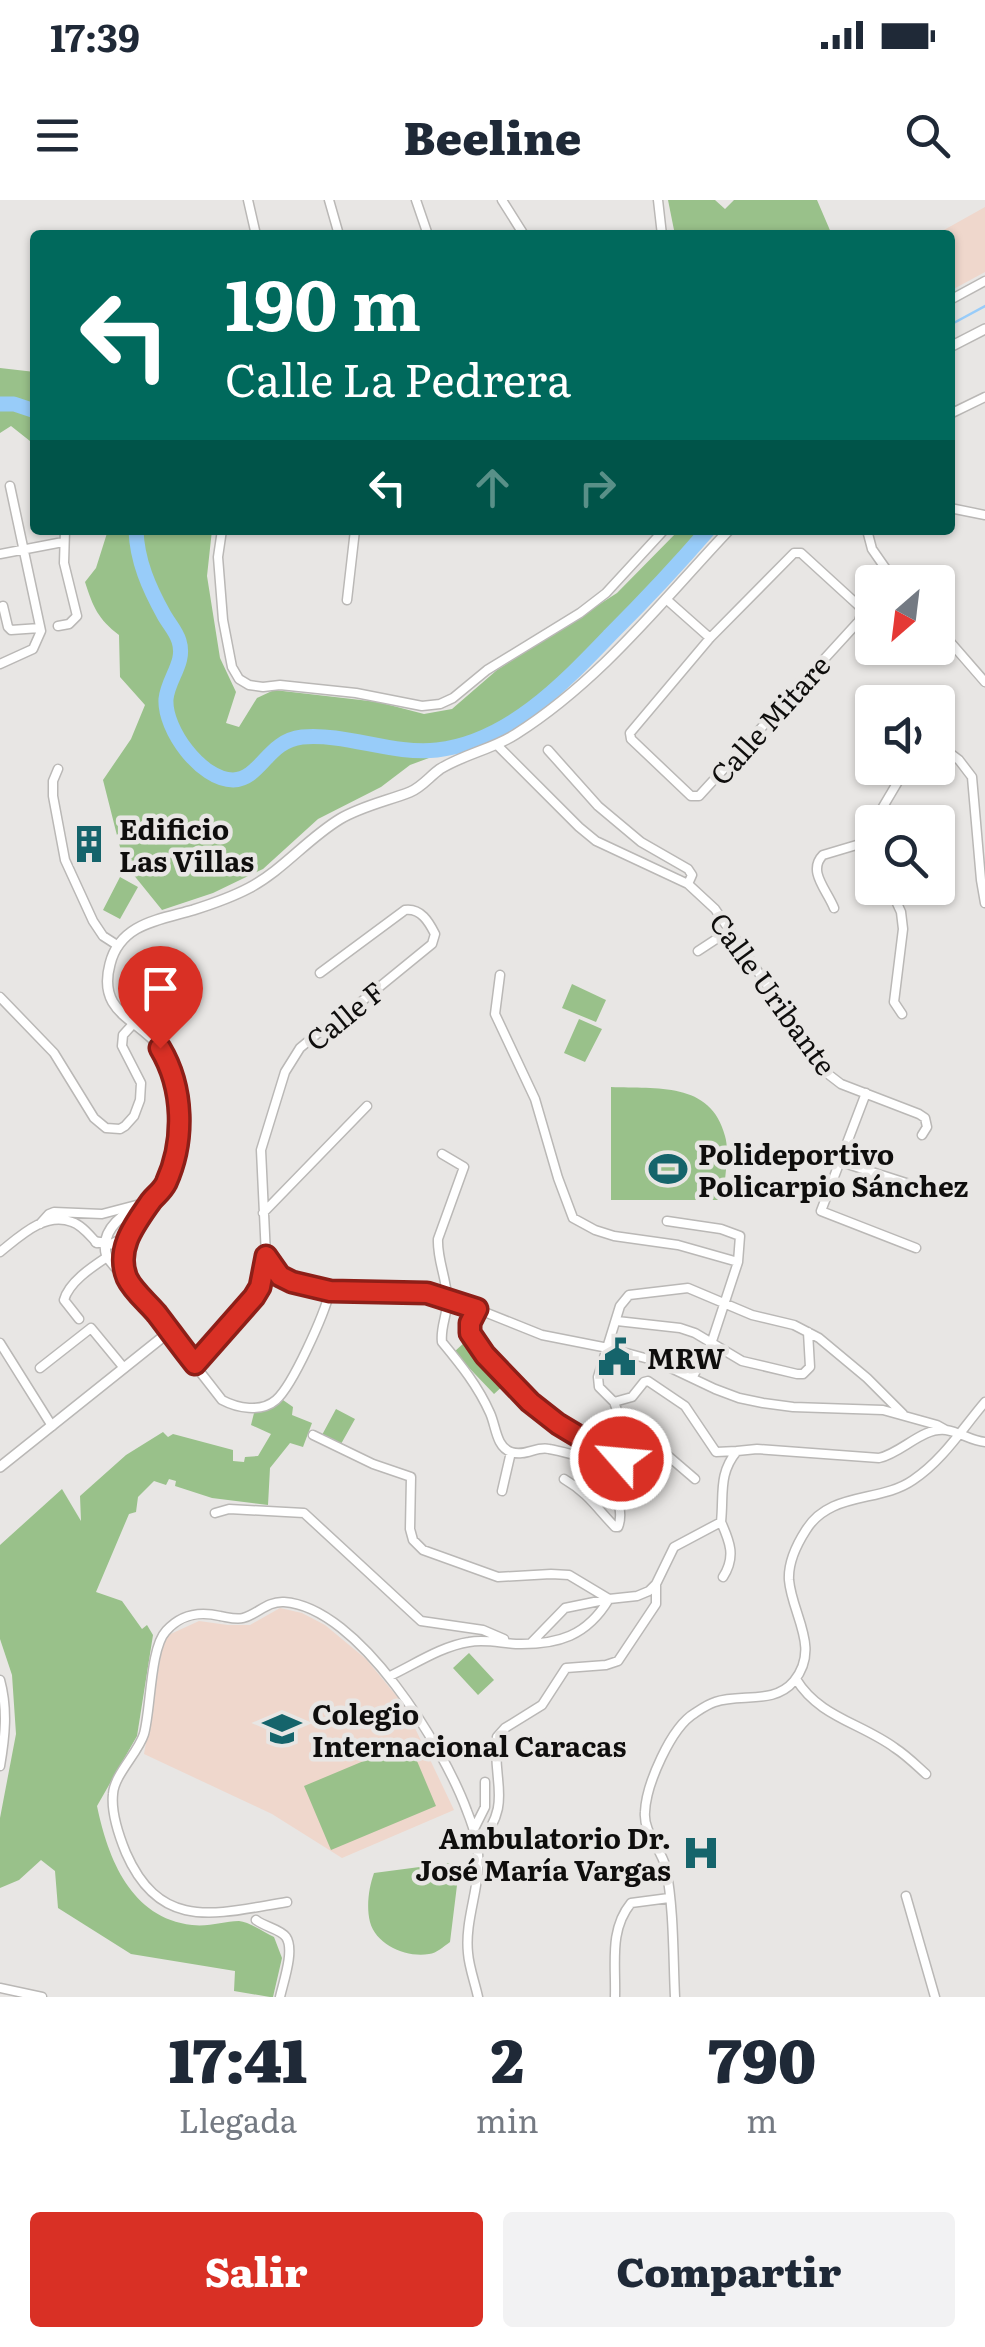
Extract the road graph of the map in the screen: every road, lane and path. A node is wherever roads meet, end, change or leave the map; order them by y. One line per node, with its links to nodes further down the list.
1 (248, 200): 6 (street)
2 (328, 200): 7 (street)
3 (416, 200): 8 (street)
4 (502, 200): 9 (street)
5 (658, 200): 10 (street)
6 (255, 230)
7 (338, 230)
8 (426, 230)
9 (521, 230)
10 (661, 230)
11 (985, 282): 12 (street)
12 (955, 297)
13 (985, 329): 14 (street)
14 (955, 344)
15 (985, 398): 16 (street)
16 (955, 412)
17 (10, 486): 27 (street)
18 (955, 509): 19 (street)
19 (985, 516)
20 (64, 535): 26 (street)
21 (221, 535): 23 (street)
22 (354, 535): 30 (street)
23 (659, 535)
24 (724, 535): 31 (street)
25 (868, 535): 29 (street)
26 (63, 542): 27 (street); 33 (street)
27 (24, 549): 28 (street); 34 (street)
28 (0, 554)
29 (883, 565)
30 (346, 600)
31 (666, 600): 35 (street); 39 (street)
32 (3, 606): 34 (street)
33 (58, 626)
34 (40, 628): 37 (street)
35 (710, 638): 35 (street, Calle Mitare)
36 (955, 648): 38 (street)
37 (0, 664)
38 (985, 682)
39 (497, 745): 44 (street, Calle Uribante); 49 (street)
40 (548, 750): 44 (street)
41 (955, 757): 45 (street)
42 (58, 769): 49 (street)
43 (855, 848): 47 (street)
44 (688, 884): 48 (street, Calle Uribante)
45 (985, 903)
46 (898, 905): 54 (street)
47 (834, 908)
48 (730, 930): 50 (street); 56 (street, Calle Uribante)
49 (117, 946): 55 (street)
50 (698, 951)
51 (320, 973): 63 (street, Calle F)
52 (500, 975): 71 (street)
53 (0, 997): 55 (street)
54 (902, 1014)
55 (132, 1024): 62 (street)
56 (866, 1094): 58 (street, Calle Uribante); 60 (street, Calle Uribante)
57 (367, 1106): 63 (street)
58 (922, 1135)
59 (442, 1154): 74 (street)
60 (841, 1162): 61 (street); 67 (street, Calle Uribante)
61 (936, 1190)
62 (150, 1203): 65 (street); 66 (street); 68 (street)
63 (263, 1212): 70 (street, Calle F)
64 (667, 1221): 71 (street)
65 (40, 1224): 68 (street); 69 (street)
66 (129, 1236): 68 (street); 72 (street)
67 (916, 1248)
68 (104, 1249): 72 (street); 77 (street)
69 (0, 1252)
70 (266, 1256): 73 (street); 84 (street)
71 (738, 1262): 75 (street)
72 (128, 1280): 79 (street)
73 (330, 1291): 74 (street); 84 (street)
74 (448, 1298): 76 (street); 97 (street)
75 (724, 1302): 78 (street); 80 (street); 82 (street)
76 (477, 1309): 83 (street); 98 (street)
77 (78, 1319)
78 (616, 1321): 82 (street); 83 (street)
79 (170, 1332): 84 (street); 86 (street)
80 (808, 1332): 82 (street); 90 (street)
81 (0, 1343): 91 (street)
82 (711, 1344): 87 (street)
83 (608, 1348): 87 (street); 88 (street)
84 (195, 1364)
85 (40, 1368): 86 (street)
86 (124, 1368): 91 (street)
87 (692, 1378): 90 (street)
88 (614, 1402): 96 (street); 102 (street)
89 (985, 1402): 93 (street)
90 (906, 1417): 92 (street)
91 (52, 1426): 99 (street)
92 (946, 1430): 93 (street); 96 (street)
93 (961, 1434): 95 (street); 112 (street)
94 (313, 1436): 108 (street)
95 (985, 1442)
96 (738, 1451): 105 (street)
97 (510, 1452): 98 (street); 103 (street)
98 (607, 1460): 100 (street); 101 (street)
99 (0, 1467)
100 (652, 1478)
101 (564, 1479)
102 (695, 1479)
103 (502, 1491)
104 (215, 1513): 110 (street)
105 (721, 1522): 106 (street); 107 (street)
106 (722, 1578)
107 (656, 1584): 108 (street); 118 (street)
108 (608, 1599): 109 (street); 109 (street)
109 (531, 1643): 110 (street)
110 (513, 1644): 111 (street)
111 (390, 1676): 117 (street); 121 (street)
112 (796, 1679): 115 (street); 120 (street)
113 (0, 1680): 114 (street)
114 (0, 1766)
115 (926, 1774)
116 (485, 1782): 117 (street)
117 (474, 1829): 118 (street)
118 (478, 1847): 126 (street)
119 (906, 1896): 129 (street)
120 (669, 1898): 127 (street); 128 (street)
121 (288, 1902)
122 (256, 1920): 125 (street)
123 (0, 1988): 124 (street)
124 (42, 1997)
125 (280, 1997)
126 (478, 1997)
127 (615, 1997)
128 (675, 1997)
129 (935, 1997)

